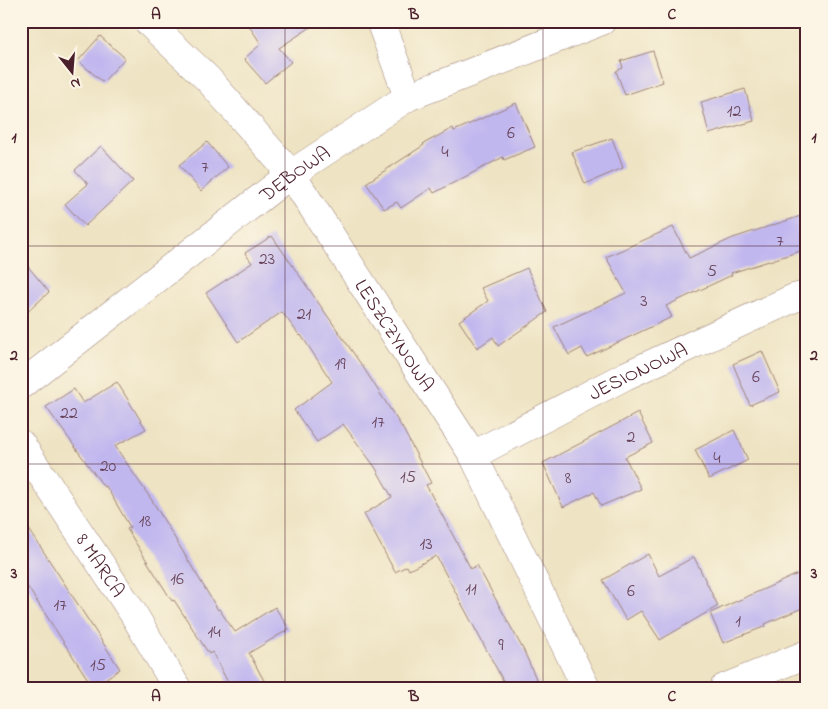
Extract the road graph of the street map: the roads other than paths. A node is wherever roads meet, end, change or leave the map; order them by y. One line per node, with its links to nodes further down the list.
1 (147, 21): 5 (street, LESZCZYNOWA)
2 (380, 21): 4 (street)
3 (602, 21): 4 (street, DĘBOWA)
4 (408, 97): 5 (street, DĘBOWA)
5 (291, 174): 7 (street, DĘBOWA); 9 (street, LESZCZYNOWA)
6 (807, 295): 9 (street, JESIONOWA)
7 (21, 385)
8 (21, 444): 11 (street, 8 MARCA)
9 (473, 455): 12 (street, LESZCZYNOWA)
10 (807, 654): 13 (street)
11 (176, 688)
12 (586, 688)
13 (724, 688)

